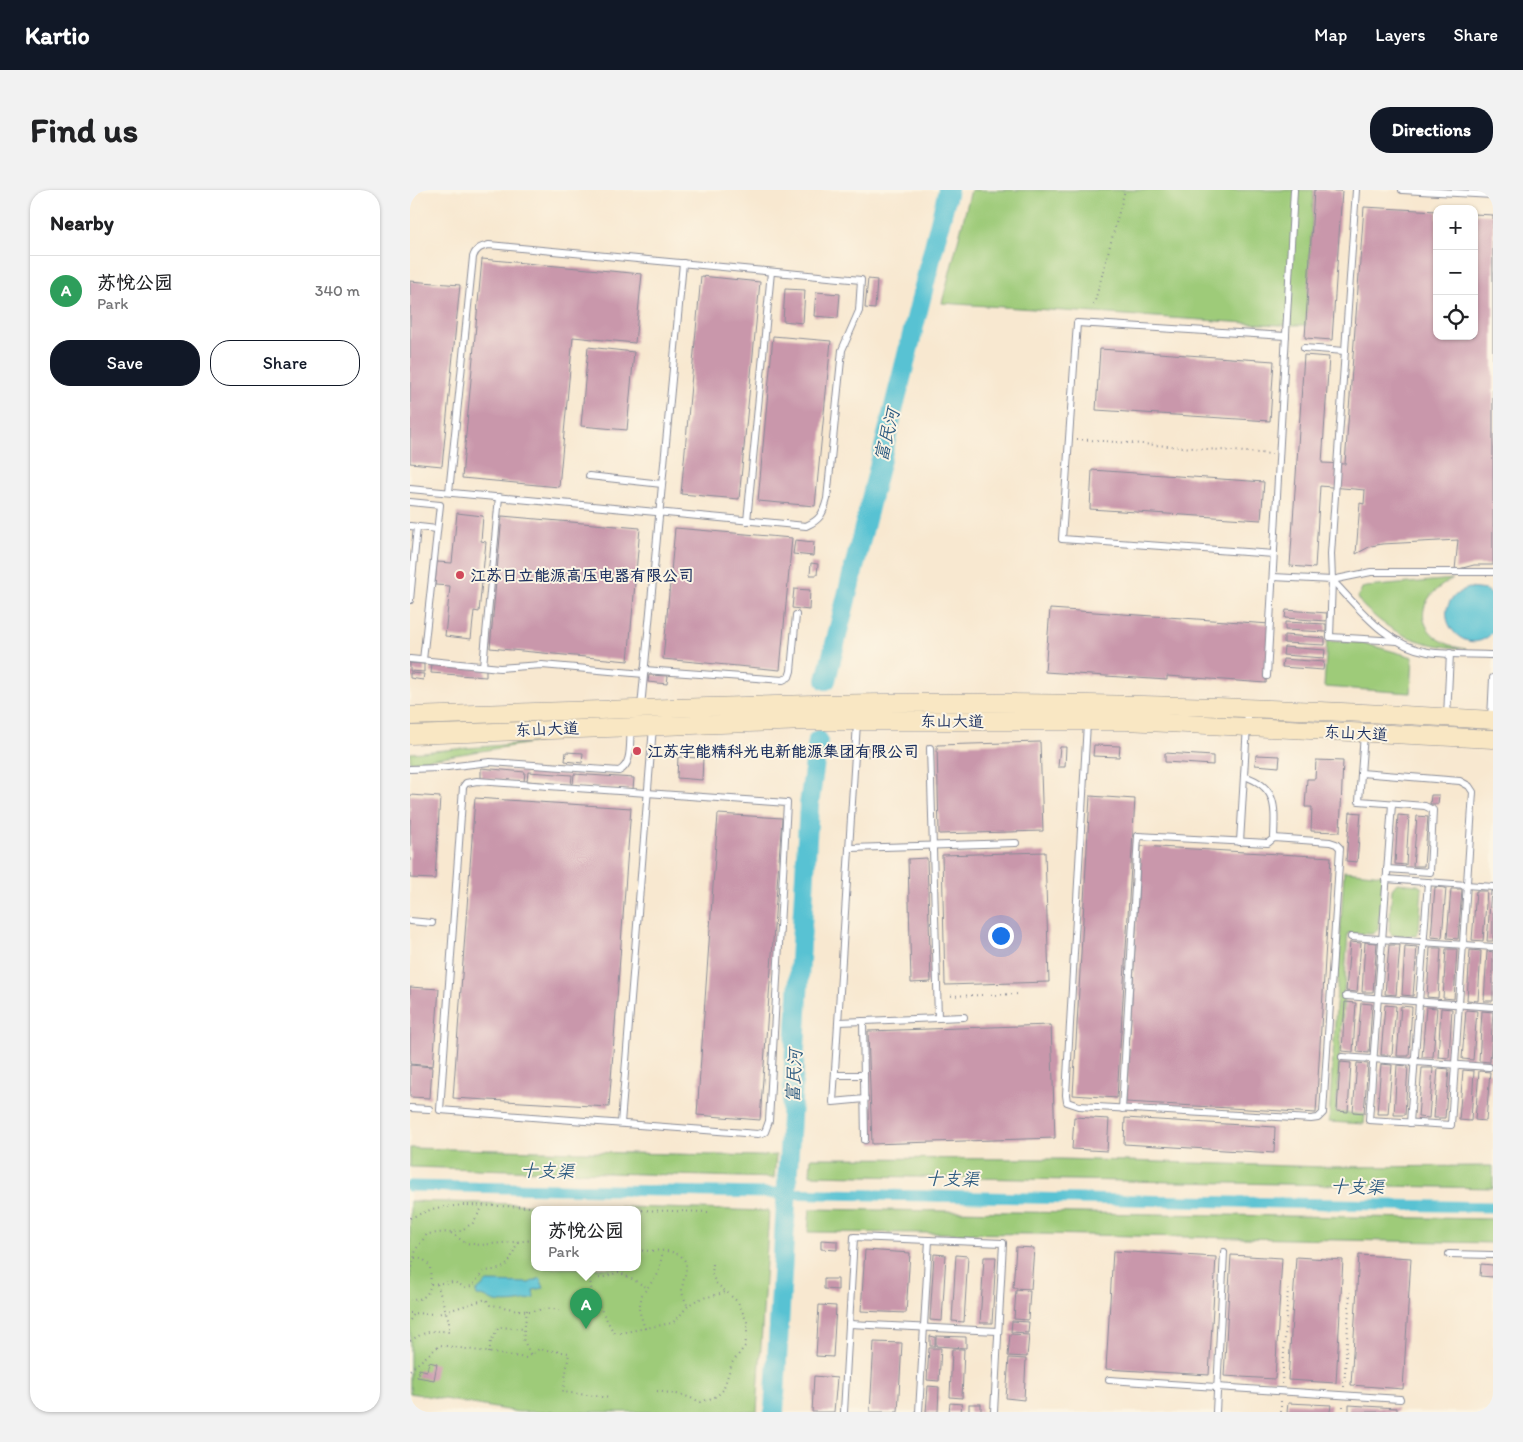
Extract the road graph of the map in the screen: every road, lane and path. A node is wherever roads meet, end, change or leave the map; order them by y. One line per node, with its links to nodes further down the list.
1 (1125, 190): 8 (path)
2 (1294, 190): 9 (lane)
3 (1356, 190): 11 (lane)
4 (1402, 190): 5 (lane)
5 (1493, 195)
6 (684, 263): 7 (lane); 15 (lane); 17 (lane)
7 (772, 272): 21 (lane); 21 (lane)
8 (1094, 305)
9 (1286, 336): 12 (lane); 13 (lane)
10 (1304, 348): 11 (lane)
11 (1345, 350): 27 (lane)
12 (1069, 439): 13 (path); 24 (lane)
13 (1279, 454): 24 (lane)
14 (589, 476): 15 (lane)
15 (662, 484): 20 (lane)
16 (410, 489): 17 (lane)
17 (449, 492): 18 (lane)
18 (499, 497): 20 (lane); 35 (lane)
19 (410, 502): 23 (lane)
20 (660, 512): 21 (lane); 36 (lane)
21 (747, 521)
22 (414, 527): 23 (lane); 28 (lane)
23 (437, 529): 34 (lane)
24 (1274, 554): 26 (lane)
25 (1493, 572): 27 (lane)
26 (1273, 577): 27 (lane); 37 (lane)
27 (1332, 580): 30 (lane); 30 (lane)
28 (410, 600)
29 (796, 615): 36 (lane)
30 (1398, 641): 31 (lane)
31 (1450, 653): 32 (lane); 43 (lane)
32 (1493, 655)
33 (410, 659): 34 (lane)
34 (423, 660): 35 (lane)
35 (483, 666): 36 (lane)
36 (644, 672): 45 (lane)
37 (1267, 676)
38 (1493, 678): 44 (lane)
39 (1248, 708): 41 (main road, 东山大道); 43 (main road, 东山大道); 46 (lane)
40 (858, 712): 41 (main road, 东山大道); 45 (main road, 东山大道); 61 (lane)
41 (1088, 713): 46 (main road, 东山大道); 94 (lane)
42 (410, 716): 45 (main road, 东山大道)
43 (1446, 717): 44 (main road, 东山大道); 49 (lane)
44 (1492, 720): 50 (lane)
45 (641, 722): 48 (main road, 东山大道); 52 (lane); 55 (lane)
46 (1247, 728): 47 (main road, 东山大道); 54 (lane)
47 (1364, 733): 49 (main road, 东山大道); 53 (lane)
48 (410, 735)
49 (1445, 737): 50 (main road, 东山大道)
50 (1491, 739)
51 (930, 748): 60 (lane)
52 (410, 769)
53 (1361, 773): 56 (lane); 65 (lane)
54 (1244, 776): 57 (lane); 58 (lane)
55 (648, 793): 96 (lane); 96 (lane); 96 (lane)
56 (1392, 804): 62 (lane); 62 (lane)
57 (1274, 838): 58 (lane); 94 (lane)
58 (1240, 842): 94 (lane)
59 (1016, 843): 60 (lane)
60 (933, 846): 61 (lane); 75 (lane)
61 (850, 848): 84 (lane)
62 (1387, 869): 63 (lane)
63 (1386, 879): 64 (lane); 70 (lane)
64 (1428, 882): 65 (lane); 71 (lane)
65 (1468, 885): 66 (lane); 72 (lane)
66 (1493, 887)
67 (410, 921): 68 (lane)
68 (432, 923)
69 (1352, 937): 70 (lane)
70 (1382, 939): 71 (lane); 77 (lane)
71 (1423, 942): 72 (lane); 78 (lane)
72 (1464, 945): 73 (lane); 79 (lane)
73 (1493, 947)
74 (1021, 994): 75 (path)
75 (938, 996): 82 (lane)
76 (1346, 996): 77 (lane)
77 (1378, 999): 78 (lane); 86 (lane)
78 (1419, 1002): 79 (lane); 87 (lane)
79 (1459, 1005): 80 (lane); 88 (lane)
80 (1493, 1007)
81 (964, 1017): 82 (lane)
82 (938, 1018): 83 (lane)
83 (863, 1021): 84 (lane); 91 (lane)
84 (839, 1022): 90 (lane)
85 (1342, 1057): 86 (lane)
86 (1374, 1059): 87 (lane); 97 (lane)
87 (1415, 1062): 88 (lane); 97 (lane)
88 (1455, 1064): 89 (lane); 97 (lane)
89 (1489, 1067)
90 (835, 1075): 91 (lane); 92 (lane)
91 (864, 1075): 92 (lane)
92 (865, 1099): 98 (lane)
93 (410, 1108): 95 (lane)
94 (1122, 1108)
95 (429, 1110)
96 (621, 1123)
97 (1410, 1123)
98 (865, 1140)
99 (483, 1206): 100 (path); 103 (path); 104 (path)
100 (531, 1207)
101 (641, 1210): 102 (path)
102 (708, 1212)
103 (410, 1218)
104 (450, 1233): 107 (path); 114 (path)
105 (531, 1240): 107 (path)
106 (929, 1240): 133 (lane); 134 (lane); 137 (lane)
107 (518, 1241): 120 (path)
108 (641, 1251): 109 (path)
109 (663, 1251): 121 (path); 126 (path)
110 (1224, 1252): 145 (lane)
111 (1449, 1254): 112 (lane)
112 (1493, 1255)
113 (410, 1257): 114 (path)
114 (414, 1257): 117 (path); 119 (path)
115 (712, 1263): 123 (path)
116 (588, 1271): 118 (path)
117 (410, 1277)
118 (589, 1279): 121 (path); 138 (path)
119 (431, 1284): 120 (path); 125 (path)
120 (437, 1284): 128 (path)
121 (648, 1288): 136 (path)
122 (1288, 1289): 147 (path)
123 (726, 1292): 126 (path); 146 (path)
124 (1350, 1292): 148 (path)
125 (410, 1300)
126 (687, 1306): 136 (path)
127 (527, 1310): 128 (path); 129 (path); 135 (path)
128 (447, 1311): 131 (path); 140 (path)
129 (562, 1311)
130 (410, 1313): 131 (path)
131 (414, 1314): 132 (path)
132 (410, 1320)
133 (849, 1324): 134 (lane); 151 (lane)
134 (924, 1327): 137 (lane); 152 (lane)
135 (525, 1329): 141 (path); 142 (path)
136 (645, 1330): 139 (path)
137 (998, 1331): 153 (lane)
138 (614, 1333)
139 (620, 1333)
140 (410, 1341)
141 (490, 1353): 142 (path); 143 (path)
142 (531, 1355): 149 (path)
143 (410, 1370)
144 (1109, 1380): 145 (lane)
145 (1218, 1387): 147 (lane); 154 (lane)
146 (657, 1391)
147 (1282, 1391): 148 (lane); 155 (path)
148 (1344, 1396): 150 (lane); 156 (path)
149 (611, 1398)
150 (1400, 1399)
151 (844, 1412)
152 (919, 1412)
153 (994, 1412)
154 (1216, 1412)
155 (1280, 1412)
156 (1343, 1412)

